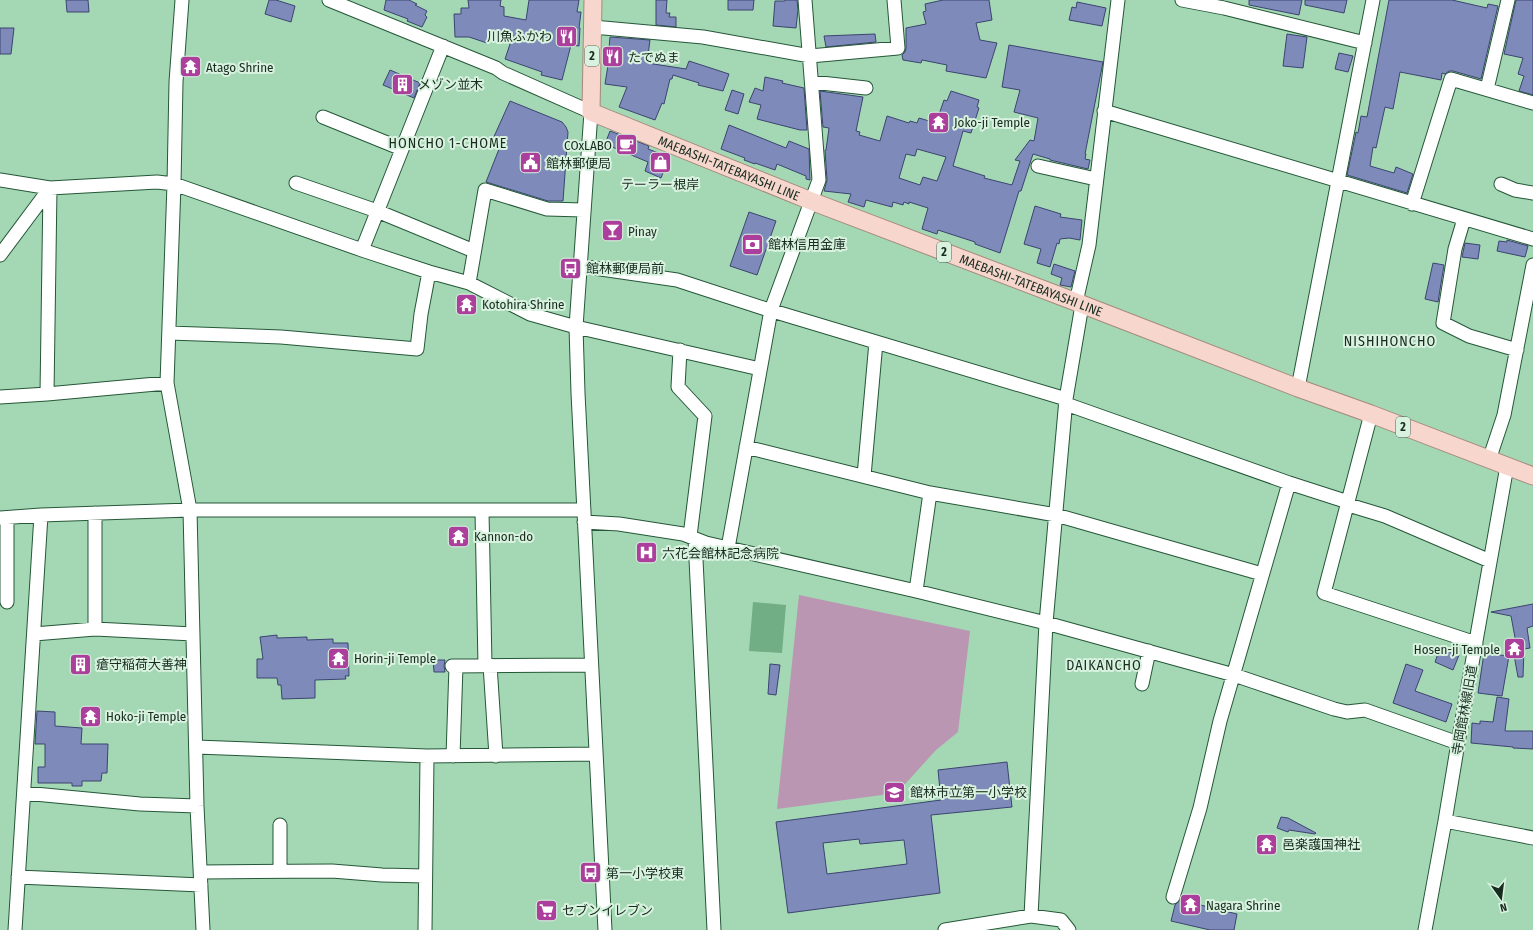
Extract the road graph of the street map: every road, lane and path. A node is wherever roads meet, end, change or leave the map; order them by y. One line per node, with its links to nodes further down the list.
1 (182, 0): 27 (street)
2 (593, 0): 10 (main road, 2)
3 (805, 0): 13 (street)
4 (894, 0): 13 (street)
5 (1118, 0): 18 (street)
6 (1182, 0): 11 (street)
7 (1373, 0): 11 (street)
8 (1508, 0): 16 (street)
9 (332, 1): 12 (street)
10 (593, 27): 13 (street); 19 (main road, 2)
11 (1365, 43): 25 (street)
12 (442, 46): 19 (street); 21 (street)
13 (810, 56): 14 (street)
14 (812, 82): 15 (street); 31 (street)
15 (866, 88)
16 (1487, 89): 17 (street); 32 (street)
17 (1533, 102)
18 (1104, 111): 23 (street); 25 (street)
19 (591, 112): 31 (main road, MAEBASHI-TATEBAYASHI LINE / 2); 33 (street)
20 (323, 117): 21 (street)
21 (402, 148): 34 (street)
22 (1038, 166): 23 (street)
23 (1096, 179): 44 (street)
24 (0, 180): 29 (street)
25 (1338, 182): 32 (street); 53 (street)
26 (296, 183): 34 (street)
27 (174, 184): 29 (street); 37 (street); 47 (street)
28 (1501, 184): 30 (street)
29 (50, 188): 39 (street); 54 (street)
30 (1533, 193)
31 (811, 202): 44 (main road, MAEBASHI-TATEBAYASHI LINE / 2); 45 (street)
32 (1412, 204): 35 (street)
33 (583, 210): 38 (street); 41 (street)
34 (377, 211): 37 (street); 38 (street)
35 (1464, 219): 36 (street); 50 (street)
36 (1533, 240)
37 (362, 250): 42 (street)
38 (474, 251): 43 (street)
39 (0, 255)
40 (1533, 265): 50 (street)
41 (580, 266): 45 (street); 46 (street)
42 (429, 272): 43 (street); 47 (street)
43 (469, 283): 46 (street)
44 (1079, 303): 53 (main road, MAEBASHI-TATEBAYASHI LINE / 2); 56 (street)
45 (771, 310): 48 (street); 51 (street)
46 (576, 327): 49 (street); 71 (street)
47 (169, 333): 52 (street)
48 (876, 342): 56 (street); 61 (street)
49 (680, 350): 51 (street); 73 (street)
50 (1517, 350): 59 (street)
51 (760, 369): 58 (street)
52 (167, 384): 54 (street); 66 (street)
53 (1298, 388): 57 (main road, MAEBASHI-TATEBAYASHI LINE / 2)
54 (47, 394): 55 (street)
55 (0, 397)
56 (1066, 402): 63 (street); 70 (street)
57 (1371, 414): 59 (main road, MAEBASHI-TATEBAYASHI LINE / 2); 65 (street)
58 (746, 447): 61 (street); 74 (street)
59 (1489, 460): 60 (main road, MAEBASHI-TATEBAYASHI LINE / 2)
60 (1507, 466): 62 (main road, MAEBASHI-TATEBAYASHI LINE / 2); 75 (street, 寺岡館林線旧道)
61 (864, 476): 64 (street)
62 (1533, 476)
63 (1289, 483): 65 (street); 76 (street)
64 (930, 493): 70 (street); 77 (street)
65 (1348, 502): 75 (street); 83 (street)
66 (190, 510): 67 (street); 68 (street); 82 (street)
67 (482, 511): 71 (street); 85 (street)
68 (95, 513): 69 (street); 80 (street)
69 (41, 515): 72 (street); 81 (street)
70 (1056, 515): 76 (street); 79 (street)
71 (584, 516): 73 (street); 86 (street)
72 (4, 518): 78 (street)
73 (693, 538): 74 (street); 111 (street)
74 (728, 548): 77 (street)
75 (1490, 561): 83 (street, 寺岡館林線旧道)
76 (1262, 574): 87 (street)
77 (916, 591): 79 (street)
78 (7, 602)
79 (1046, 623): 84 (street); 106 (street)
80 (95, 629): 81 (street); 82 (street)
81 (34, 634): 95 (street)
82 (193, 634): 90 (street)
83 (1476, 643): 89 (street, 寺岡館林線旧道)
84 (1149, 651): 87 (street); 88 (street)
85 (488, 665): 86 (street); 93 (street); 94 (street)
86 (591, 665): 91 (street)
87 (1234, 675): 89 (street); 105 (street)
88 (1142, 684)
89 (1458, 742): 97 (street, 寺岡館林線旧道)
90 (196, 747): 92 (street); 96 (street)
91 (596, 754): 94 (street); 110 (street)
92 (427, 756): 93 (street); 102 (street)
93 (453, 756): 94 (street)
94 (496, 756)
95 (24, 793): 96 (street); 103 (street)
96 (197, 806): 101 (street)
97 (1445, 821): 99 (street); 114 (street, 寺岡館林線旧道)
98 (280, 825): 100 (street)
99 (1533, 838)
100 (280, 870): 101 (street); 102 (street)
101 (201, 872): 104 (street)
102 (425, 876): 109 (street)
103 (18, 877): 104 (street); 107 (street)
104 (202, 885): 108 (street)
105 (1173, 897)
106 (1031, 916): 112 (street); 113 (street)
107 (14, 930)
108 (203, 930)
109 (425, 930)
110 (605, 930)
111 (714, 930)
112 (945, 930)
113 (1069, 930)
114 (1425, 930)

